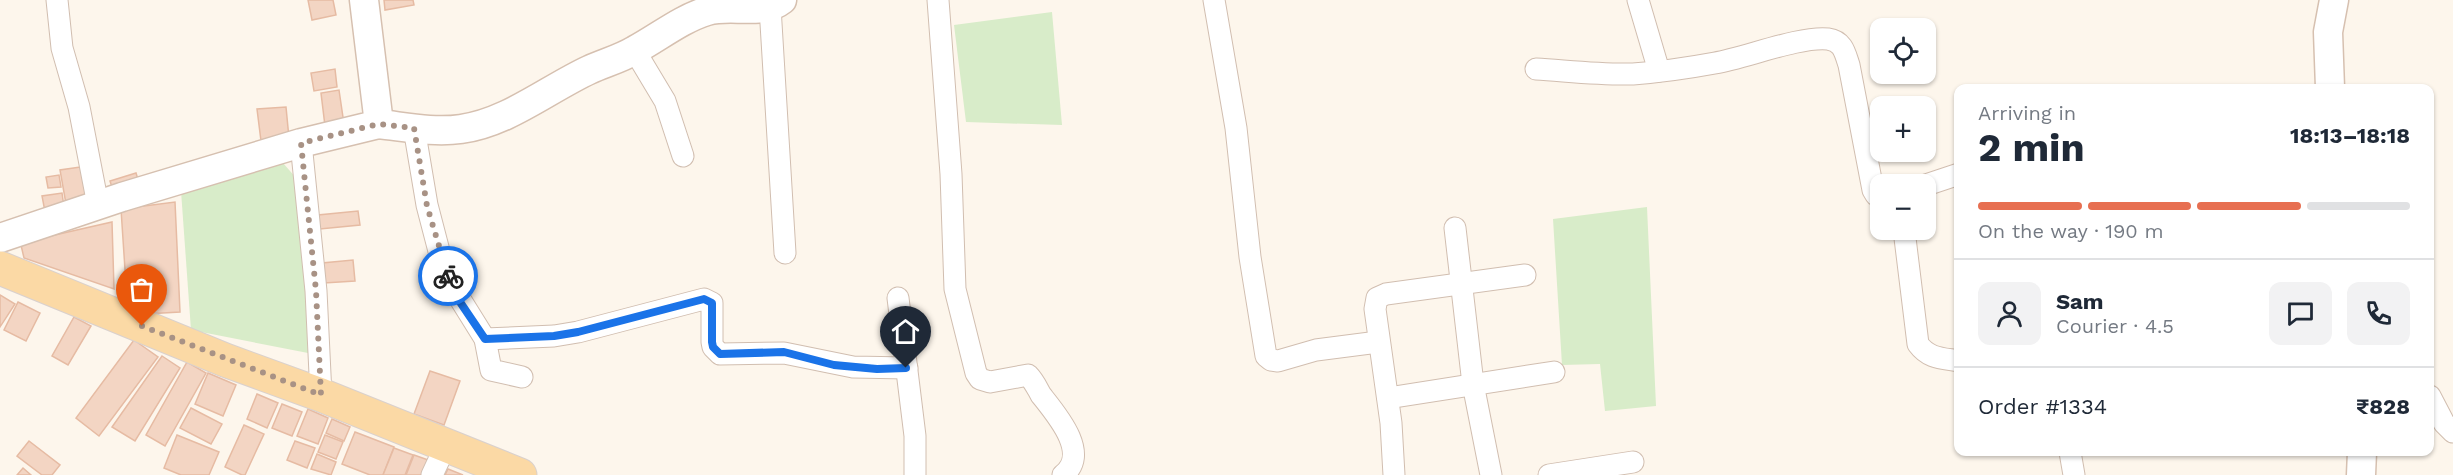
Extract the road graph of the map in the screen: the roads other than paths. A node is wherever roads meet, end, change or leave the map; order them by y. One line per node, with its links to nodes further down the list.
1 (57, 0): 19 (street)
2 (364, 0): 12 (street)
3 (938, 0): 46 (street)
4 (1214, 0): 29 (street)
5 (1638, 0): 10 (street)
6 (2334, 0): 11 (street)
7 (776, 3): 8 (street); 23 (street)
8 (635, 51): 13 (street); 15 (street)
9 (1536, 69): 10 (street)
10 (1659, 72): 16 (street)
11 (2330, 84)
12 (379, 124): 13 (street); 14 (street)
13 (414, 128): 28 (street)
14 (301, 143): 19 (street); 35 (street)
15 (683, 156)
16 (1870, 174)
17 (1954, 176): 18 (street)
18 (1936, 182)
19 (99, 205): 21 (street)
20 (1455, 228): 26 (street)
21 (0, 238)
22 (1905, 240): 30 (street)
23 (785, 253)
24 (0, 268): 35 (main road)
25 (1525, 275): 26 (street)
26 (1462, 284): 29 (street); 34 (street)
27 (898, 298): 31 (street)
28 (485, 339): 31 (street); 33 (street)
29 (1378, 342): 36 (street)
30 (1954, 360)
31 (906, 368): 45 (street)
32 (1554, 372): 34 (street)
33 (522, 377)
34 (1473, 384): 36 (street); 48 (street)
35 (321, 395): 39 (main road)
36 (1388, 398): 47 (street)
37 (2434, 404): 38 (street)
38 (2453, 432)
39 (446, 445): 43 (street); 44 (main road)
40 (2071, 456): 50 (street)
41 (2362, 456): 51 (street)
42 (1633, 462): 49 (street)
43 (432, 475)
44 (520, 475)
45 (915, 475)
46 (1063, 475)
47 (1394, 475)
48 (1491, 475)
49 (1549, 475)
50 (2074, 475)
51 (2361, 475)

